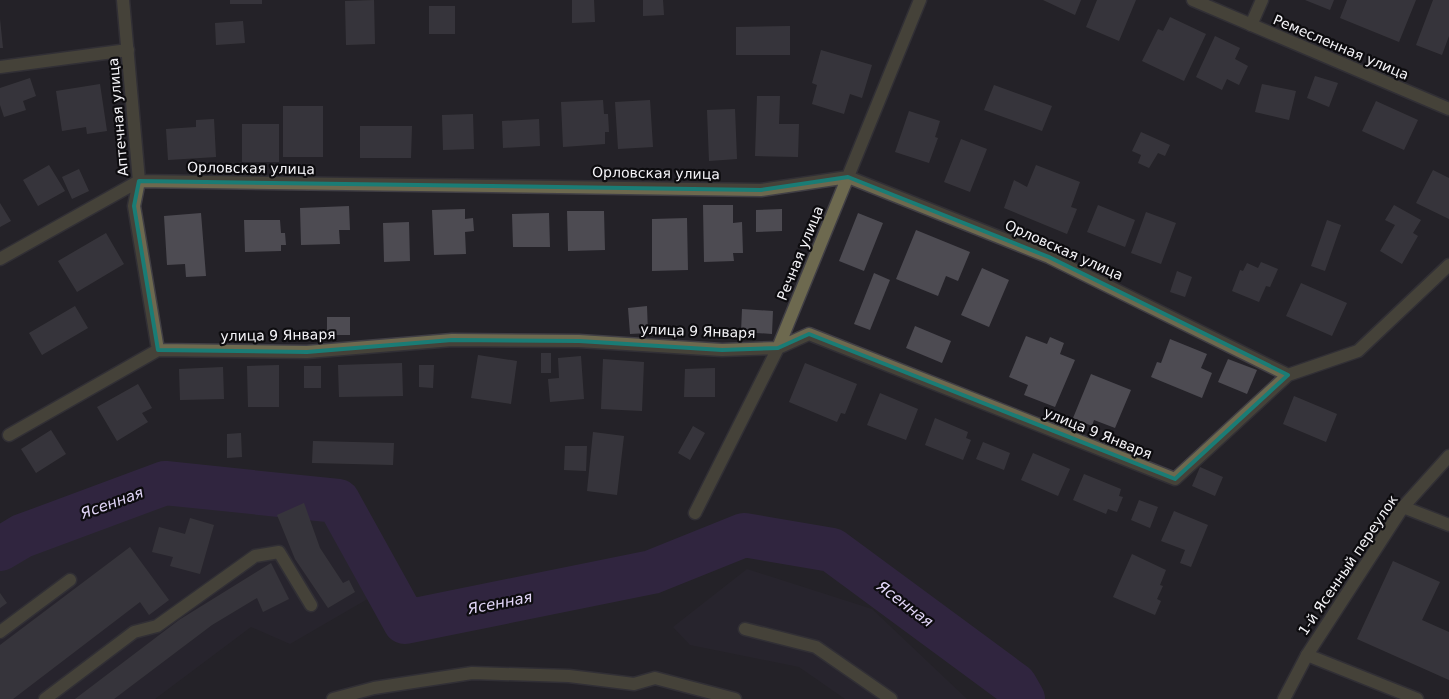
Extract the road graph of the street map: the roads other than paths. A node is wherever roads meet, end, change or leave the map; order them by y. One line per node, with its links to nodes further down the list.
1 (123, 0): 6 (street, Аптечная улица)
2 (920, 0): 9 (street, Речная улица)
3 (1193, 0): 5 (street, Ремесленная улица)
4 (1262, 0): 5 (street)
5 (1251, 25): 8 (street, Ремесленная улица)
6 (128, 50): 7 (street); 10 (street, Аптечная улица)
7 (0, 67)
8 (1449, 109)
9 (848, 177): 10 (street, Орловская улица); 13 (street, Речная улица); 15 (street, Орловская улица)
10 (140, 181): 11 (street, Орловская улица); 14 (street, Аптечная улица)
11 (0, 259)
12 (1449, 266): 15 (street, улица 9 Января)
13 (778, 348): 14 (street, улица 9 Января); 15 (street, улица 9 Января); 19 (street, Речная улица)
14 (158, 350): 16 (street)
15 (1288, 375)
16 (9, 435)
17 (1449, 456): 18 (street, 1-й Ясенный переулок)
18 (1403, 507): 20 (street); 25 (street, 1-й Ясенный переулок)
19 (695, 512)
20 (1449, 525)
21 (70, 580): 24 (street)
22 (311, 606): 27 (street)
23 (745, 629): 30 (street)
24 (0, 632)
25 (1307, 655): 31 (street, 1-й Ясенный переулок); 32 (street)
26 (709, 696): 28 (street); 29 (street)
27 (45, 699)
28 (333, 699)
29 (735, 699)
30 (891, 699)
31 (1284, 699)
32 (1417, 699)

